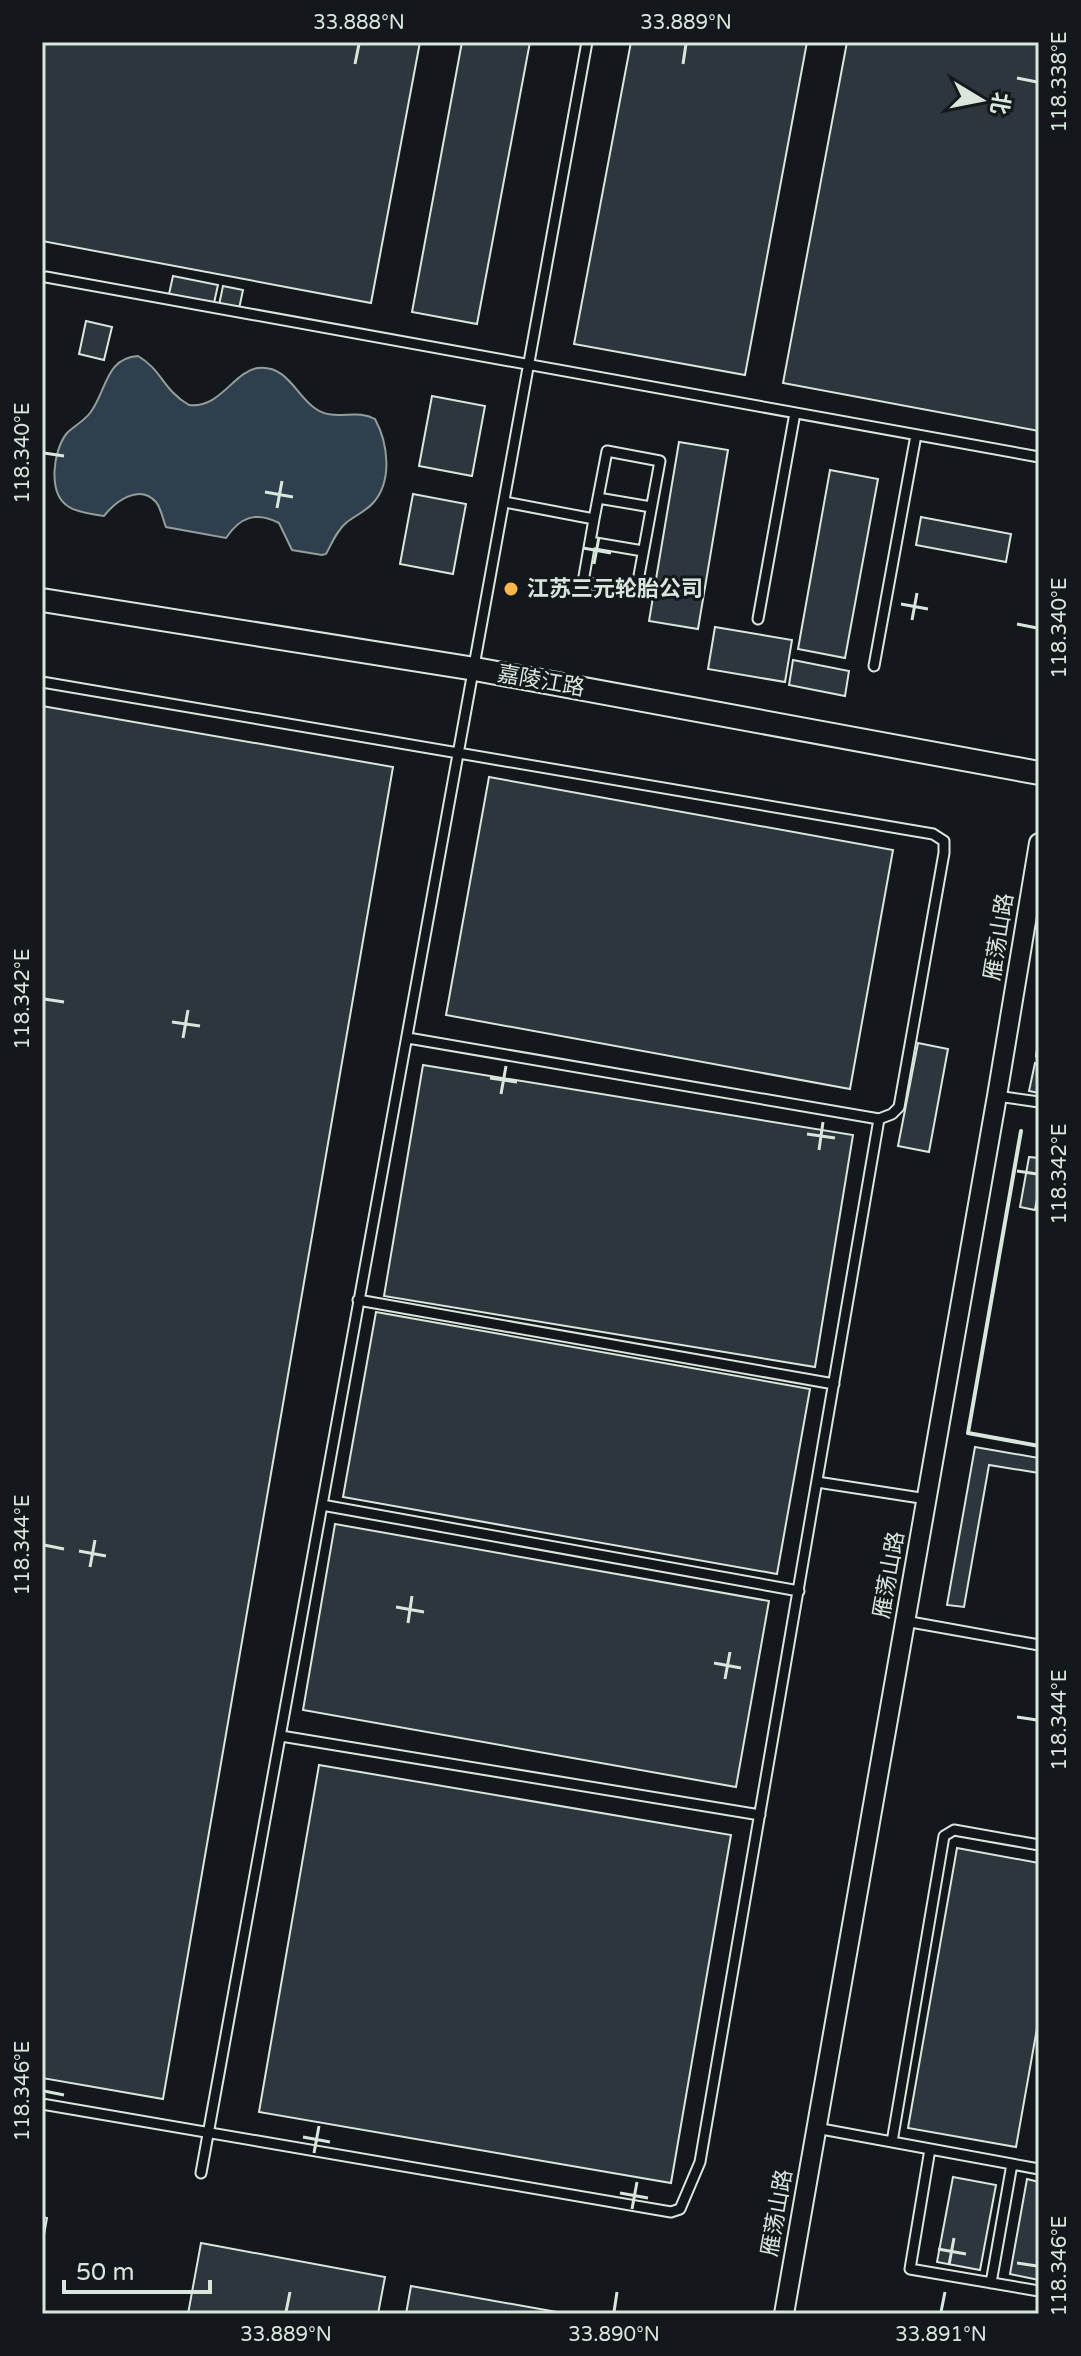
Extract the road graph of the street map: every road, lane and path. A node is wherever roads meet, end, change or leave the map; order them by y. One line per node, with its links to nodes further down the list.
1 (587, 42): 3 (lane)
2 (46, 277): 3 (lane)
3 (529, 365): 4 (lane); 8 (lane)
4 (795, 413): 5 (lane); 14 (lane)
5 (916, 435): 6 (lane); 15 (lane)
6 (1039, 457)
7 (598, 498): 9 (lane); 9 (lane); 10 (lane)
8 (505, 502): 10 (lane); 16 (lane)
9 (651, 507): 12 (lane)
10 (594, 519): 11 (lane)
11 (590, 542): 12 (lane); 12 (lane)
12 (643, 551)
13 (42, 600): 16 (street, 嘉陵江路)
14 (758, 619)
15 (874, 666)
16 (475, 669): 18 (lane); 19 (street, 嘉陵江路)
17 (42, 682): 18 (lane)
18 (459, 754): 21 (lane); 24 (lane)
19 (1039, 773)
20 (1039, 843): 22 (street, 雁荡山路)
21 (408, 1038): 24 (lane); 25 (lane)
22 (997, 1096): 23 (lane); 28 (street, 雁荡山路)
23 (1039, 1102)
24 (879, 1119): 26 (lane)
25 (358, 1300): 26 (lane); 29 (lane)
26 (834, 1384): 27 (lane)
27 (817, 1482): 28 (lane); 30 (lane)
28 (927, 1499): 31 (street, 雁荡山路)
29 (322, 1505): 30 (lane); 33 (lane)
30 (799, 1591): 34 (lane)
31 (905, 1621): 32 (lane); 37 (street, 雁荡山路)
32 (1039, 1645)
33 (281, 1736): 34 (lane); 38 (lane)
34 (760, 1815): 38 (lane)
35 (1039, 1845): 39 (lane)
36 (42, 2104): 38 (lane)
37 (816, 2128): 39 (lane); 47 (street, 雁荡山路)
38 (208, 2133): 44 (lane)
39 (892, 2142): 40 (lane)
40 (930, 2149): 42 (lane); 45 (lane)
41 (1039, 2157): 43 (lane)
42 (1012, 2164): 43 (lane); 45 (lane)
43 (1038, 2169)
44 (201, 2173)
45 (991, 2283): 46 (lane)
46 (1039, 2291)
47 (784, 2314)

